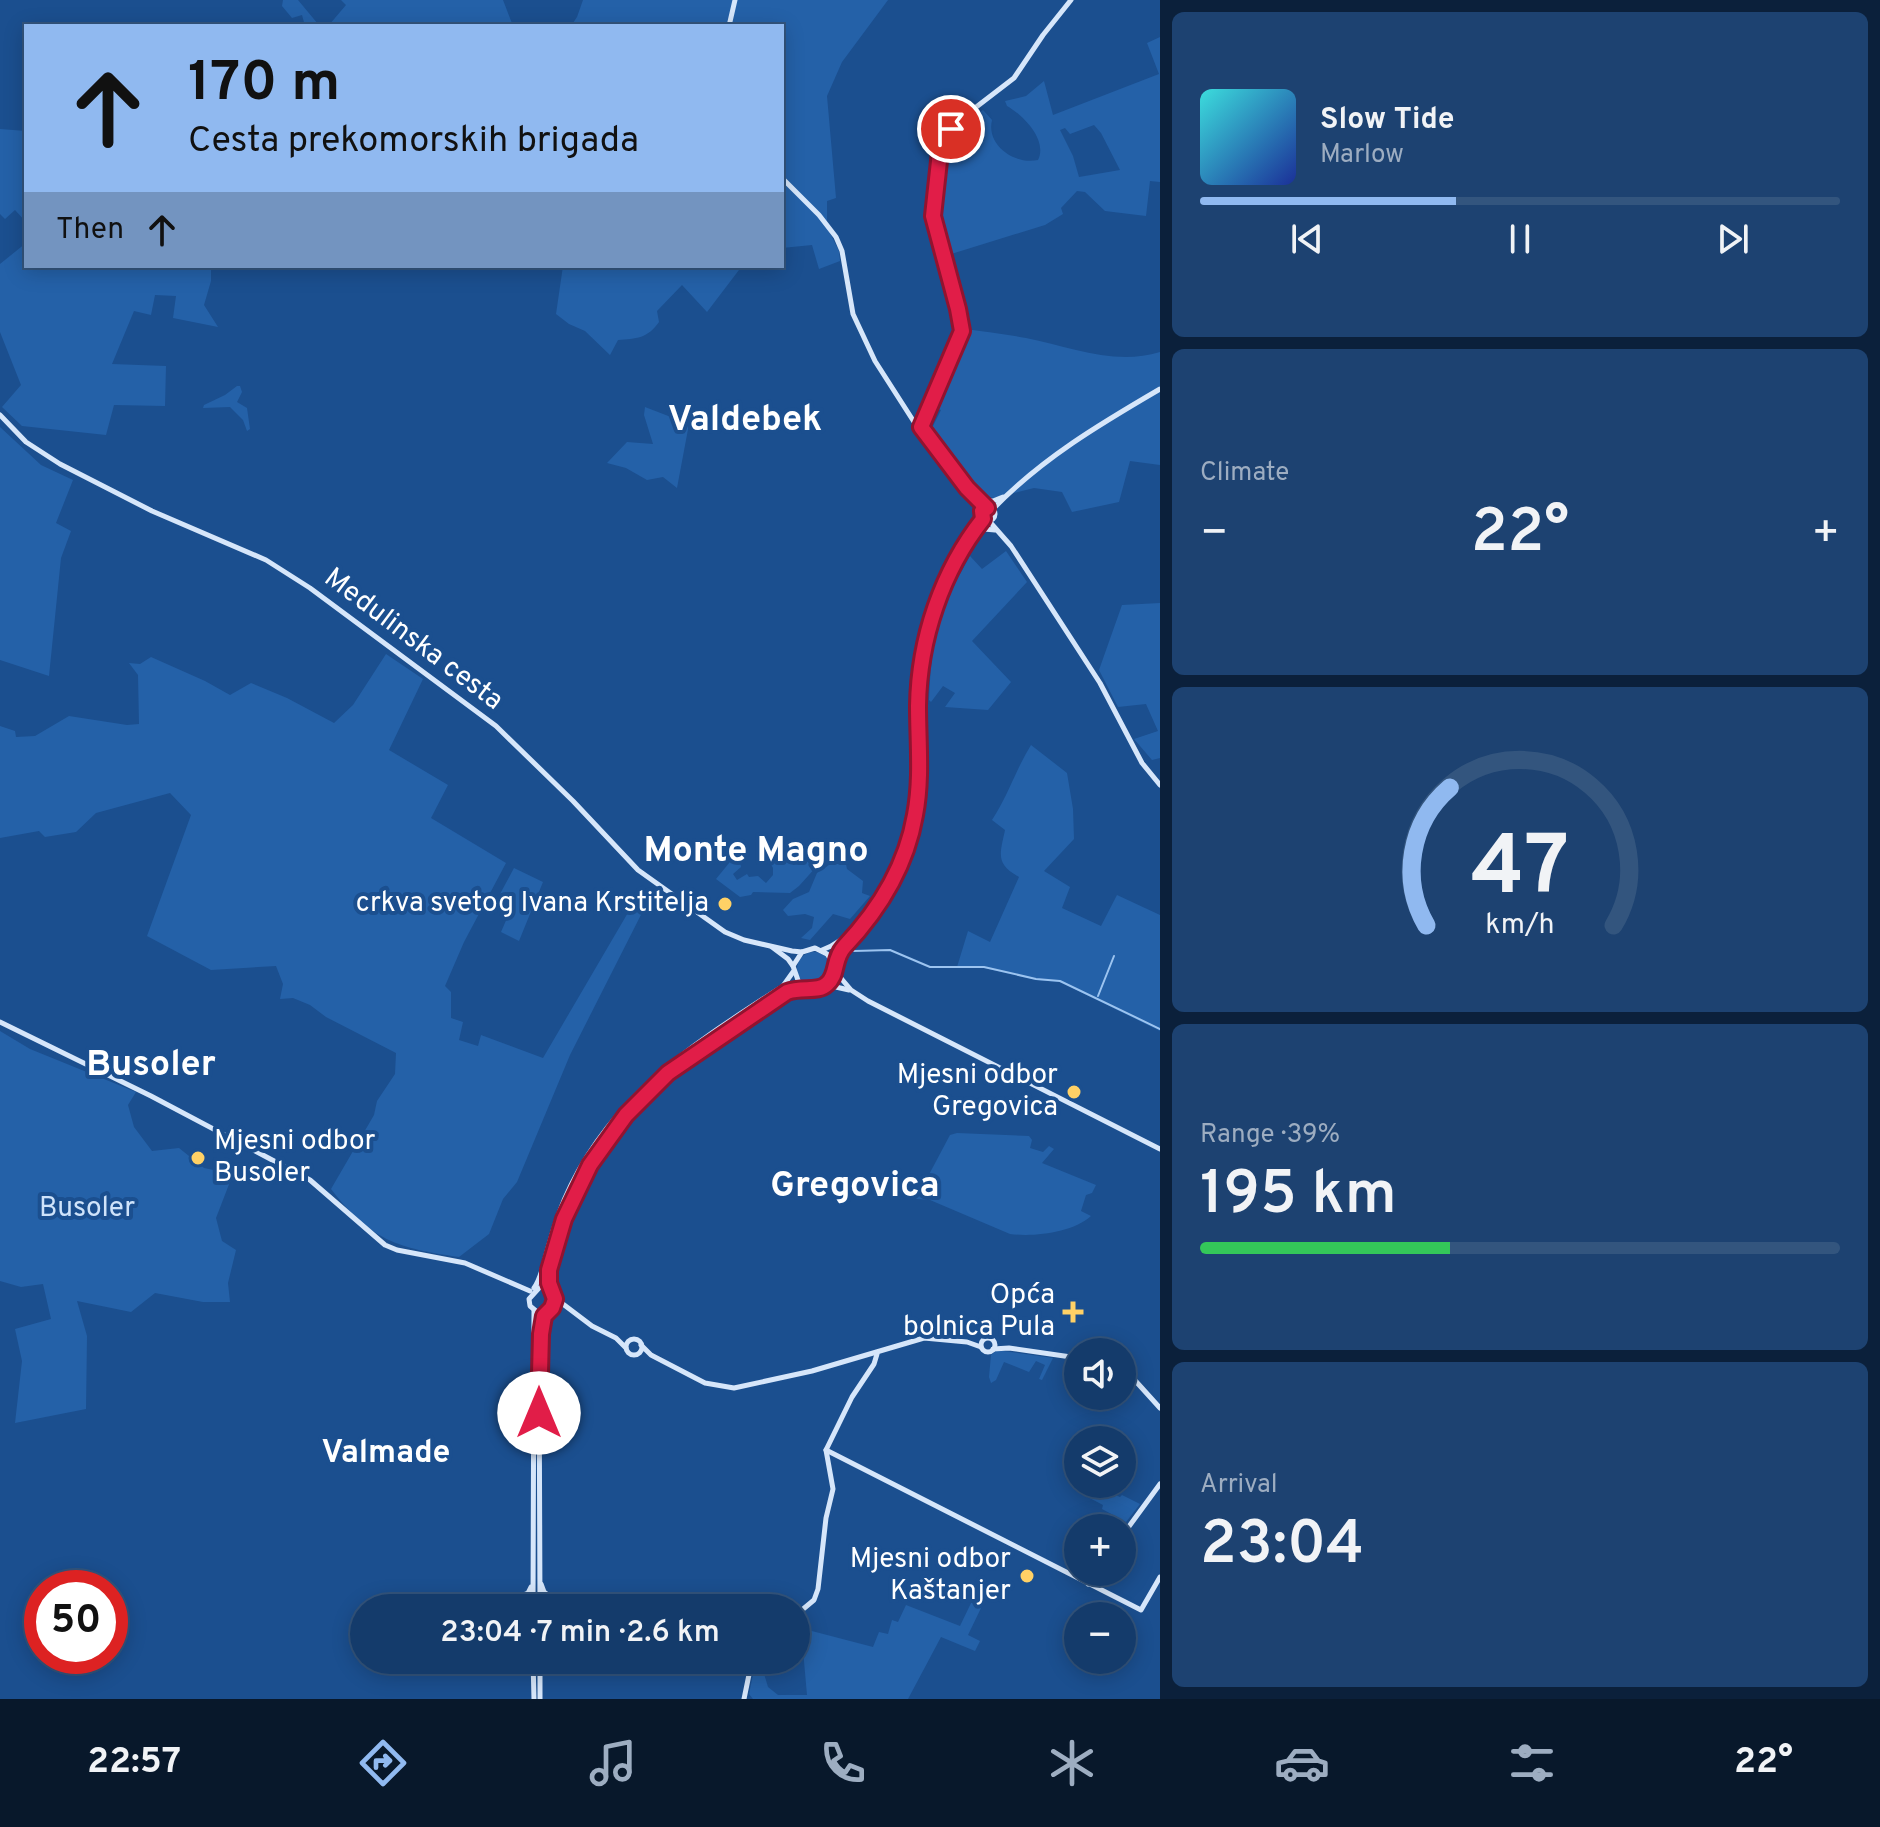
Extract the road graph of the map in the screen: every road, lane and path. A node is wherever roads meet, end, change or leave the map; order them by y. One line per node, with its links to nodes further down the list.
1 (735, 0): 3 (main road)
2 (1071, 0): 7 (main road)
3 (729, 24)
4 (784, 180): 7 (main road)
5 (1160, 389): 9 (main road)
6 (0, 415): 17 (main road, Medulinska cesta)
7 (920, 425): 8 (main road)
8 (967, 488): 10 (main road); 11 (main road)
9 (1007, 494): 10 (main road); 11 (main road)
10 (980, 500): 11 (main road)
11 (988, 509): 12 (main road); 12 (main road)
12 (989, 519): 13 (main road); 14 (main road)
13 (1000, 532): 14 (main road); 15 (main road)
14 (970, 537): 16 (main road)
15 (1160, 785)
16 (906, 850): 18 (main road); 20 (main road)
17 (767, 945): 19 (main road, Medulinska cesta); 21 (main road)
18 (822, 950): 19 (main road); 20 (main road)
19 (802, 952): 21 (main road)
20 (834, 967): 22 (main road); 24 (main road)
21 (793, 969): 23 (main road); 27 (main road)
22 (826, 985): 23 (main road); 24 (main road)
23 (804, 987): 27 (main road)
24 (851, 990): 26 (main road)
25 (0, 1022): 28 (main road)
26 (1160, 1149)
27 (546, 1269): 29 (main road); 30 (main road)
28 (508, 1283): 29 (main road); 31 (main road)
29 (535, 1289): 30 (main road); 31 (main road)
30 (551, 1293): 33 (main road); 34 (main road)
31 (528, 1300): 32 (main road)
32 (532, 1311): 33 (main road); 35 (main road)
33 (546, 1311): 34 (main road); 35 (main road)
34 (573, 1313): 36 (main road)
35 (537, 1333): 59 (main road)
36 (616, 1338): 38 (main road); 43 (main road)
37 (983, 1339): 39 (main road); 40 (main road); 42 (main road)
38 (630, 1340): 41 (main road); 43 (main road)
39 (994, 1341): 44 (main road); 45 (main road)
40 (967, 1342): 42 (main road); 47 (main road)
41 (641, 1345): 46 (main road); 48 (main road)
42 (981, 1347): 45 (main road)
43 (626, 1348): 46 (main road)
44 (1009, 1348): 45 (main road); 49 (main road)
45 (993, 1349)
46 (637, 1353): 48 (main road)
47 (876, 1353): 50 (main road); 51 (main road)
48 (651, 1355): 50 (main road)
49 (1064, 1356)
50 (858, 1359): 51 (main road)
51 (871, 1370): 54 (main road)
52 (1136, 1381): 53 (main road)
53 (1160, 1408)
54 (826, 1450): 57 (main road); 65 (main road)
55 (1160, 1484): 56 (main road)
56 (1136, 1517)
57 (1064, 1572)
58 (1160, 1577): 60 (main road)
59 (536, 1580): 61 (main road); 62 (main road); 63 (main road); 64 (main road)
60 (1092, 1586)
61 (526, 1594)
62 (534, 1594)
63 (538, 1594)
64 (547, 1594)
65 (810, 1603)
66 (533, 1674): 69 (main road)
67 (540, 1674): 70 (main road)
68 (749, 1674): 71 (main road)
69 (534, 1699)
70 (540, 1699)
71 (744, 1699)

